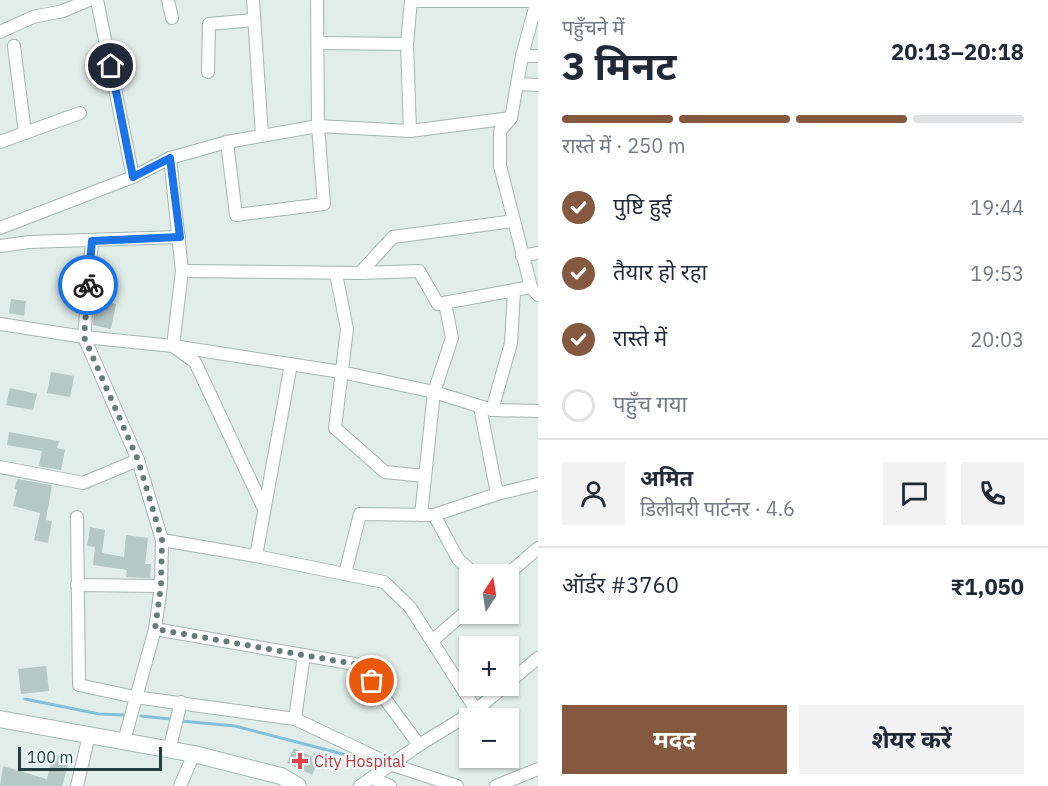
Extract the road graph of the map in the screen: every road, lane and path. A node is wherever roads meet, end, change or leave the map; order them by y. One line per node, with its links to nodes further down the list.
1 (89, 0): 8 (street)
2 (98, 0): 29 (street)
3 (168, 0): 9 (street)
4 (253, 0): 10 (street)
5 (317, 0): 12 (street)
6 (411, 1): 7 (street); 13 (street)
7 (537, 1): 15 (street)
8 (63, 5): 11 (street)
9 (172, 18)
10 (254, 20): 17 (street); 25 (street)
11 (0, 32)
12 (318, 43): 13 (street); 21 (street)
13 (406, 44): 23 (street)
14 (14, 46): 24 (street)
15 (522, 56): 16 (street); 18 (street)
16 (538, 56)
17 (208, 72)
18 (517, 84): 19 (street); 22 (street)
19 (538, 85)
20 (80, 113): 24 (street)
21 (318, 126): 23 (street); 25 (street); 27 (street)
22 (497, 126): 23 (street); 30 (street)
23 (410, 131)
24 (25, 133): 26 (street)
25 (262, 136): 27 (street)
26 (0, 142)
27 (227, 142): 28 (street)
28 (170, 158): 29 (street); 32 (street)
29 (133, 177): 31 (street)
30 (514, 221): 36 (street); 38 (street)
31 (0, 228)
32 (180, 237): 33 (street); 37 (street)
33 (92, 241): 34 (street); 44 (street)
34 (0, 246)
35 (538, 253): 36 (street)
36 (522, 256): 41 (street)
37 (182, 271): 39 (street); 45 (street)
38 (360, 273): 39 (street); 42 (street)
39 (336, 274): 47 (street)
40 (514, 291): 41 (street); 42 (street); 49 (street)
41 (534, 291)
42 (445, 303): 48 (street)
43 (0, 324): 44 (street)
44 (84, 337): 45 (street); 51 (street)
45 (173, 346): 46 (street); 56 (street)
46 (291, 364): 47 (street); 53 (street)
47 (341, 372): 48 (street); 54 (street)
48 (434, 392): 49 (street); 54 (street)
49 (486, 408): 50 (street); 57 (street)
50 (538, 411)
51 (138, 460): 52 (street); 62 (street)
52 (0, 467)
53 (272, 467): 56 (street); 58 (street)
54 (424, 476): 59 (street)
55 (538, 484): 57 (street)
56 (253, 487): 58 (street)
57 (496, 495): 60 (street)
58 (264, 509): 64 (street)
59 (421, 515): 60 (street); 67 (street)
60 (434, 515): 65 (street)
61 (77, 517): 68 (street)
62 (162, 540): 64 (street); 69 (street)
63 (538, 548): 66 (street)
64 (256, 556): 67 (street)
65 (463, 564)
66 (519, 564)
67 (345, 574): 72 (street)
68 (77, 585): 69 (street); 77 (street)
69 (161, 586): 71 (street)
70 (459, 618): 72 (street)
71 (155, 629): 73 (street); 77 (street)
72 (432, 641): 79 (street)
73 (304, 655): 82 (street); 86 (street)
74 (538, 658): 75 (street)
75 (519, 674)
76 (493, 696): 80 (street)
77 (135, 697): 78 (street); 85 (street)
78 (181, 702): 82 (street); 87 (street)
79 (475, 708)
80 (478, 708)
81 (0, 719): 84 (street)
82 (295, 719): 89 (street)
83 (459, 720): 86 (street)
84 (90, 735): 85 (street); 92 (street)
85 (124, 741): 87 (street)
86 (419, 745): 89 (street)
87 (169, 750): 88 (street)
88 (194, 754): 93 (street); 94 (street)
89 (390, 764): 91 (street); 97 (street)
90 (536, 773): 98 (street)
91 (372, 778): 95 (street); 96 (street)
92 (77, 786)
93 (180, 786)
94 (298, 786)
95 (360, 786)
96 (390, 786)
97 (457, 786)
98 (496, 786)

